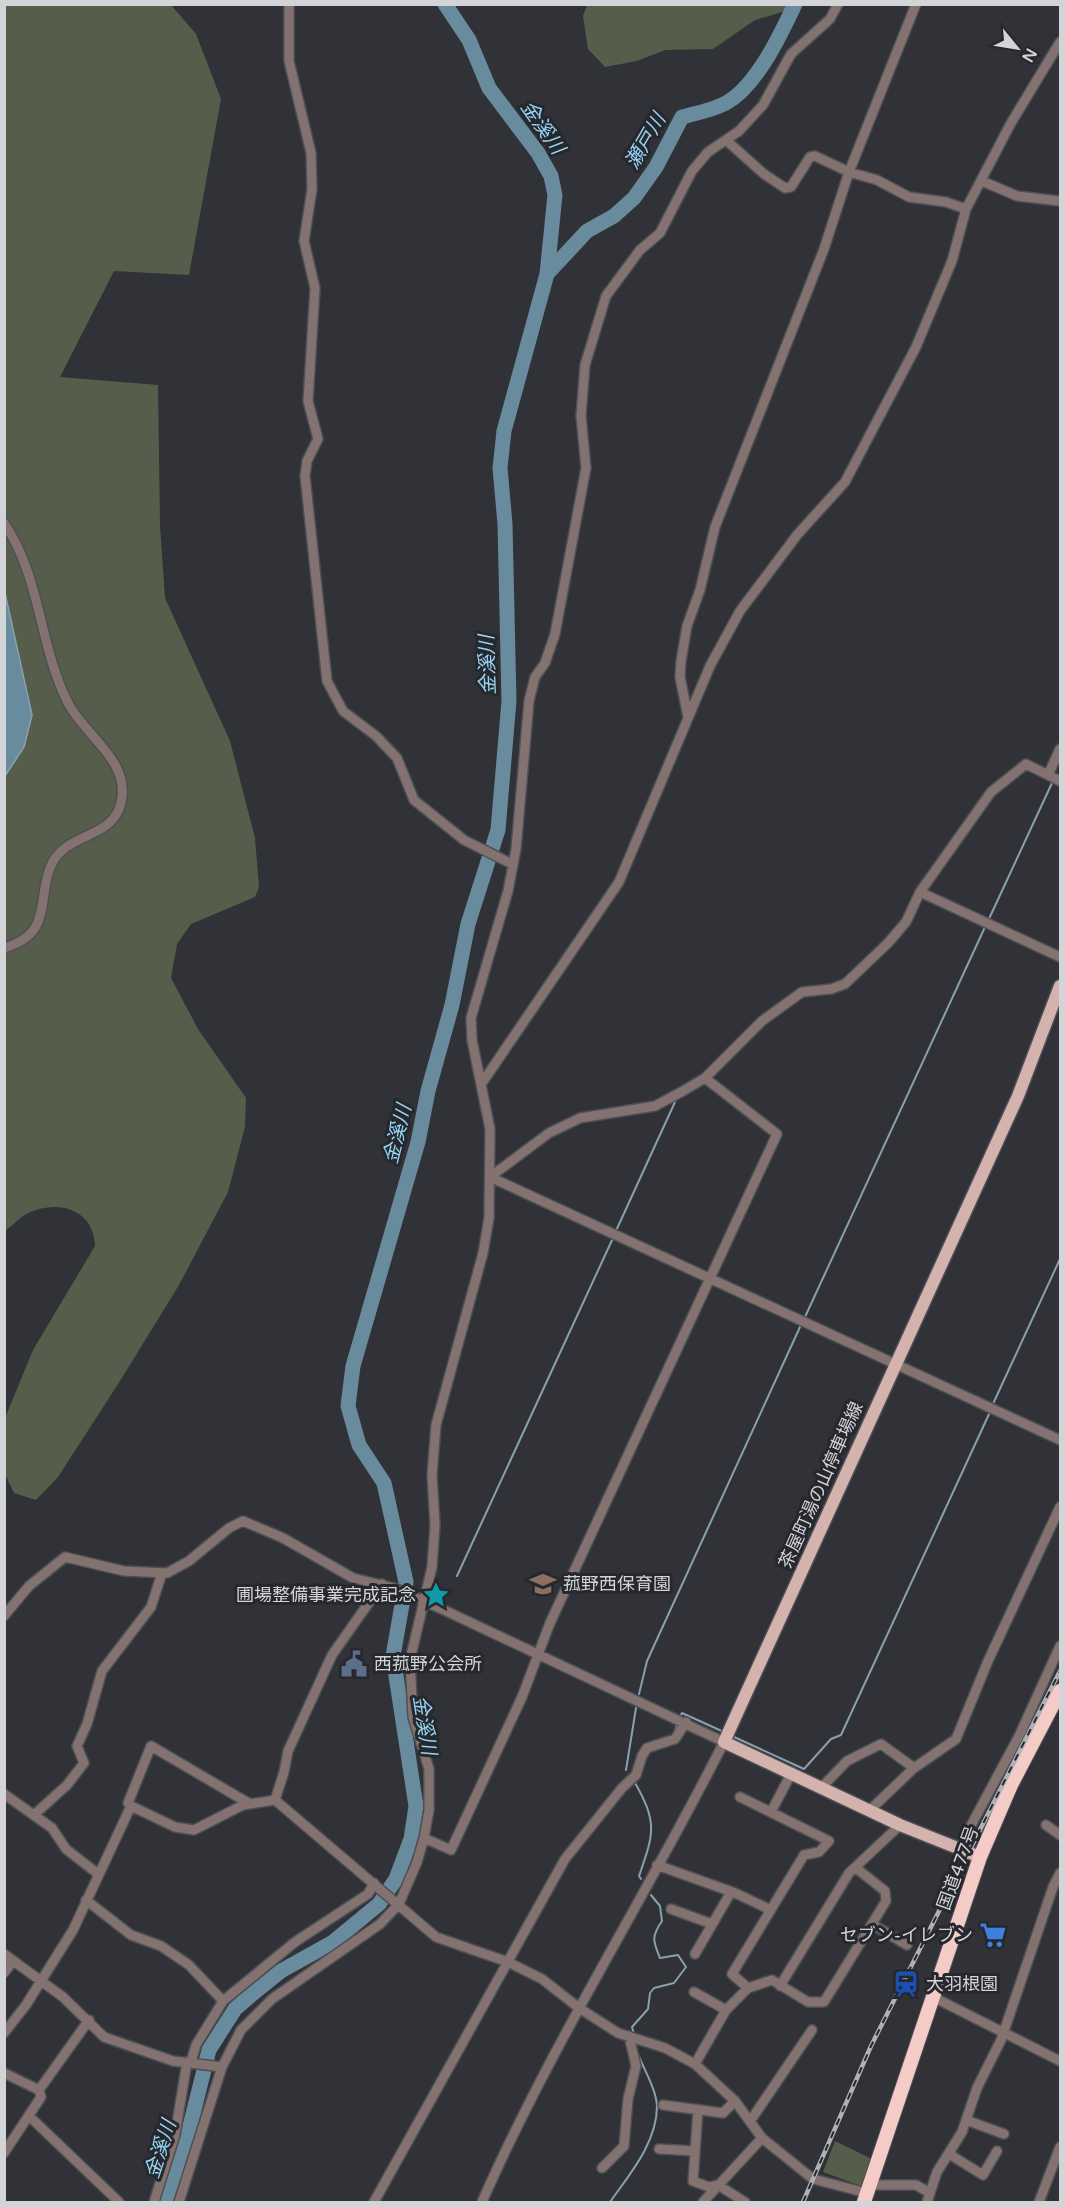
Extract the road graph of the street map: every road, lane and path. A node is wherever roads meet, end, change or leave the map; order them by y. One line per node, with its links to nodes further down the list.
1 (290, 4): 15 (street)
2 (838, 4): 5 (street)
3 (916, 4): 6 (street)
4 (1060, 42): 7 (street)
5 (726, 140): 6 (street); 15 (street)
6 (849, 172): 9 (street); 11 (street)
7 (982, 181): 8 (street); 9 (street)
8 (1060, 201)
9 (966, 209): 11 (street)
10 (4, 524): 17 (street)
11 (687, 717): 21 (street)
12 (1060, 749): 13 (street)
13 (1048, 775): 14 (street); 16 (street)
14 (1060, 781)
15 (510, 863): 21 (street)
16 (920, 892): 18 (street); 20 (street)
17 (4, 948)
18 (1060, 957)
19 (1060, 986): 24 (main road, 茶屋町湯の山停車場線)
20 (705, 1078): 22 (street); 23 (street)
21 (482, 1083): 22 (street)
22 (490, 1177): 23 (street); 29 (street)
23 (711, 1279): 24 (street); 32 (street)
24 (895, 1364): 25 (street); 35 (main road, 茶屋町湯の山停車場線)
25 (1060, 1440)
26 (1060, 1507): 36 (street)
27 (162, 1573): 28 (street); 30 (street); 46 (street)
28 (384, 1584): 29 (street); 41 (street)
29 (420, 1601): 32 (street); 50 (street)
30 (4, 1616)
31 (1060, 1646): 51 (street)
32 (540, 1656): 34 (street); 50 (street)
33 (1060, 1691): 52 (highway, 国道477号)
34 (685, 1722): 35 (street); 69 (street)
35 (727, 1736): 37 (main road); 53 (street)
36 (914, 1768): 38 (street); 44 (street)
37 (792, 1772): 38 (main road); 45 (street)
38 (822, 1786): 44 (main road)
39 (4, 1794): 46 (street)
40 (740, 1797): 45 (street)
41 (275, 1800): 42 (street); 57 (street)
42 (250, 1804): 43 (street); 43 (street)
43 (131, 1806): 56 (street)
44 (870, 1810): 47 (main road)
45 (771, 1812): 62 (street)
46 (35, 1814): 56 (street)
47 (900, 1825): 51 (main road); 54 (street)
48 (1046, 1825): 49 (street)
49 (1060, 1835)
50 (424, 1838): 60 (street)
51 (959, 1848): 52 (main road)
52 (980, 1857): 75 (highway, 国道477号)
53 (657, 1865): 58 (street); 77 (street)
54 (856, 1868): 64 (street); 72 (street)
55 (1060, 1873): 81 (street)
56 (98, 1874): 59 (street)
57 (376, 1884): 60 (street); 76 (street)
58 (731, 1892): 62 (street); 63 (street)
59 (86, 1900): 71 (street); 76 (street)
60 (397, 1902): 69 (street); 87 (street)
61 (671, 1909): 63 (street)
62 (770, 1909): 73 (street)
63 (712, 1924): 67 (street)
64 (872, 1924): 65 (street); 72 (street)
65 (907, 1945)
66 (4, 1954): 68 (street)
67 (695, 1954)
68 (13, 1961): 70 (street); 71 (street)
69 (508, 1962): 77 (street); 112 (street)
70 (4, 1973)
71 (40, 1981): 79 (street); 82 (street)
72 (780, 1986): 73 (street)
73 (748, 1988): 78 (street)
74 (694, 1992): 78 (street)
75 (933, 1997): 81 (street); 106 (highway, 国道477号)
76 (223, 2001): 85 (street)
77 (579, 2008): 83 (street); 108 (street)
78 (726, 2010): 86 (street)
79 (89, 2020): 85 (street); 89 (street)
80 (812, 2030): 94 (street)
81 (1002, 2031): 84 (street); 95 (street)
82 (4, 2033)
83 (633, 2038): 86 (street); 104 (street)
84 (1060, 2061)
85 (192, 2062): 87 (street); 110 (street)
86 (694, 2064): 90 (street)
87 (219, 2067): 111 (street)
88 (4, 2073): 89 (street)
89 (39, 2090): 93 (street)
90 (735, 2101): 92 (street); 94 (street)
91 (663, 2105): 92 (street)
92 (698, 2110): 100 (street)
93 (29, 2116): 102 (street); 109 (street)
94 (751, 2120): 97 (street)
95 (966, 2120): 96 (street); 103 (street)
96 (1004, 2134)
97 (762, 2138): 105 (street); 106 (street)
98 (1060, 2147): 115 (street)
99 (659, 2149): 100 (street)
100 (695, 2151): 105 (street)
101 (997, 2151): 103 (street)
102 (4, 2153)
103 (949, 2154): 107 (street)
104 (602, 2168)
105 (718, 2186): 113 (street); 114 (street)
106 (867, 2193): 107 (street)
107 (930, 2199)
108 (486, 2200)
109 (119, 2202)
110 (154, 2202)
111 (179, 2202)
112 (374, 2202)
113 (703, 2202)
114 (745, 2202)
115 (1039, 2202)

